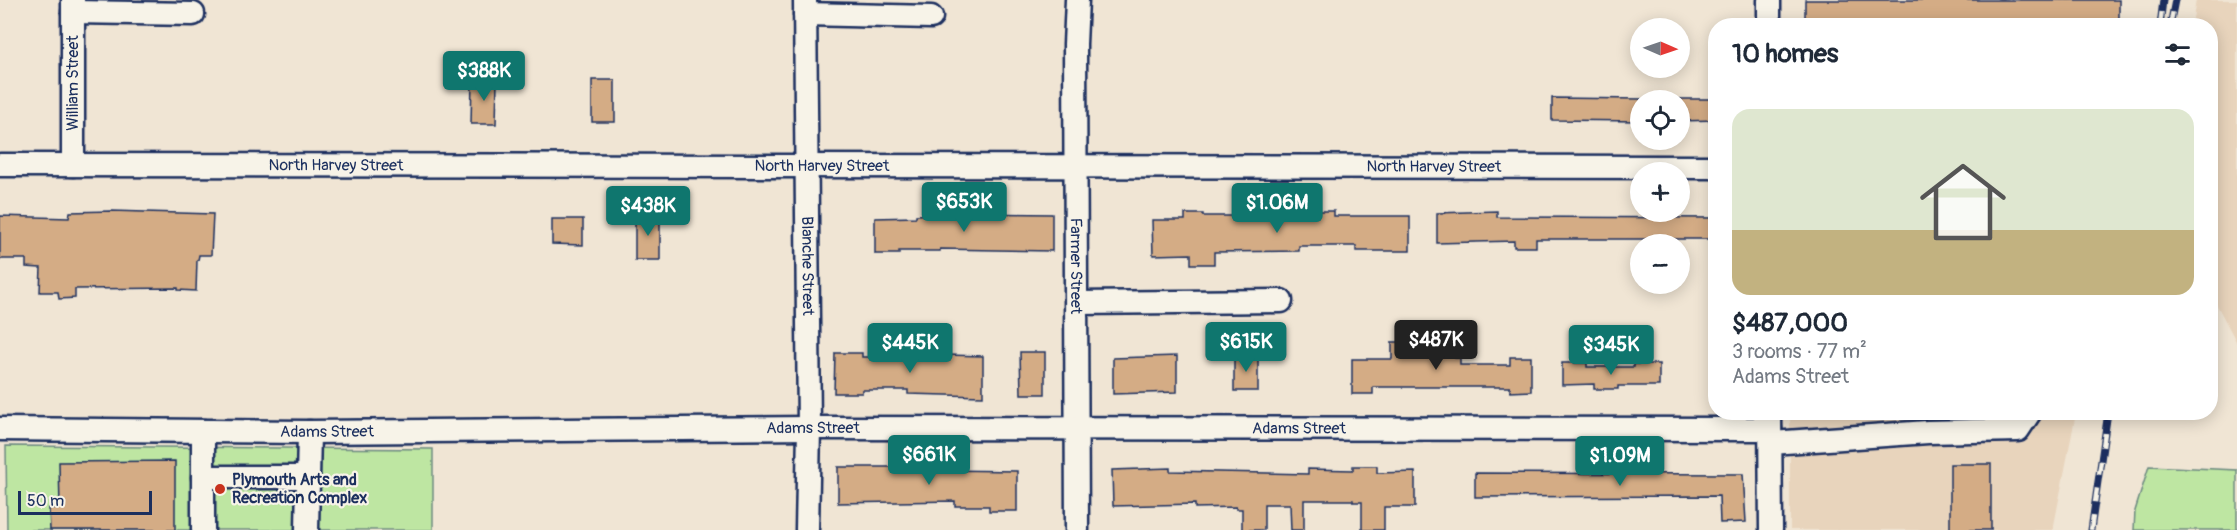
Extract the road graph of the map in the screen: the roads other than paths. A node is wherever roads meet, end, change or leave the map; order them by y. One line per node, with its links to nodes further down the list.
1 (1077, 0): 11 (street, Farmer Street)
2 (1769, 0): 7 (street)
3 (73, 6): 5 (street); 9 (street, William Street)
4 (805, 7): 6 (street); 10 (street, Blanche Street)
5 (193, 14)
6 (931, 17)
7 (1769, 18)
8 (0, 165): 9 (street, North Harvey Street)
9 (73, 165): 10 (street, North Harvey Street)
10 (807, 166): 11 (street, North Harvey Street); 16 (street, Blanche Street)
11 (1077, 167): 12 (street, North Harvey Street); 14 (street, Farmer Street)
12 (1708, 167)
13 (1281, 301): 14 (street)
14 (1077, 303): 17 (street, Farmer Street)
15 (2025, 420): 18 (street, Adams Street)
16 (809, 428): 17 (street, Adams Street); 21 (street, Adams Street); 26 (street, Blanche Street)
17 (1077, 428): 18 (street, Adams Street); 27 (street, Farmer Street)
18 (1770, 428): 28 (street)
19 (0, 429): 20 (street, Adams Street)
20 (203, 431): 21 (street, Adams Street); 22 (street)
21 (309, 432): 23 (street)
22 (203, 477): 23 (street); 24 (street)
23 (308, 477): 25 (street)
24 (203, 530)
25 (307, 530)
26 (807, 530)
27 (1077, 530)
28 (1771, 530)

